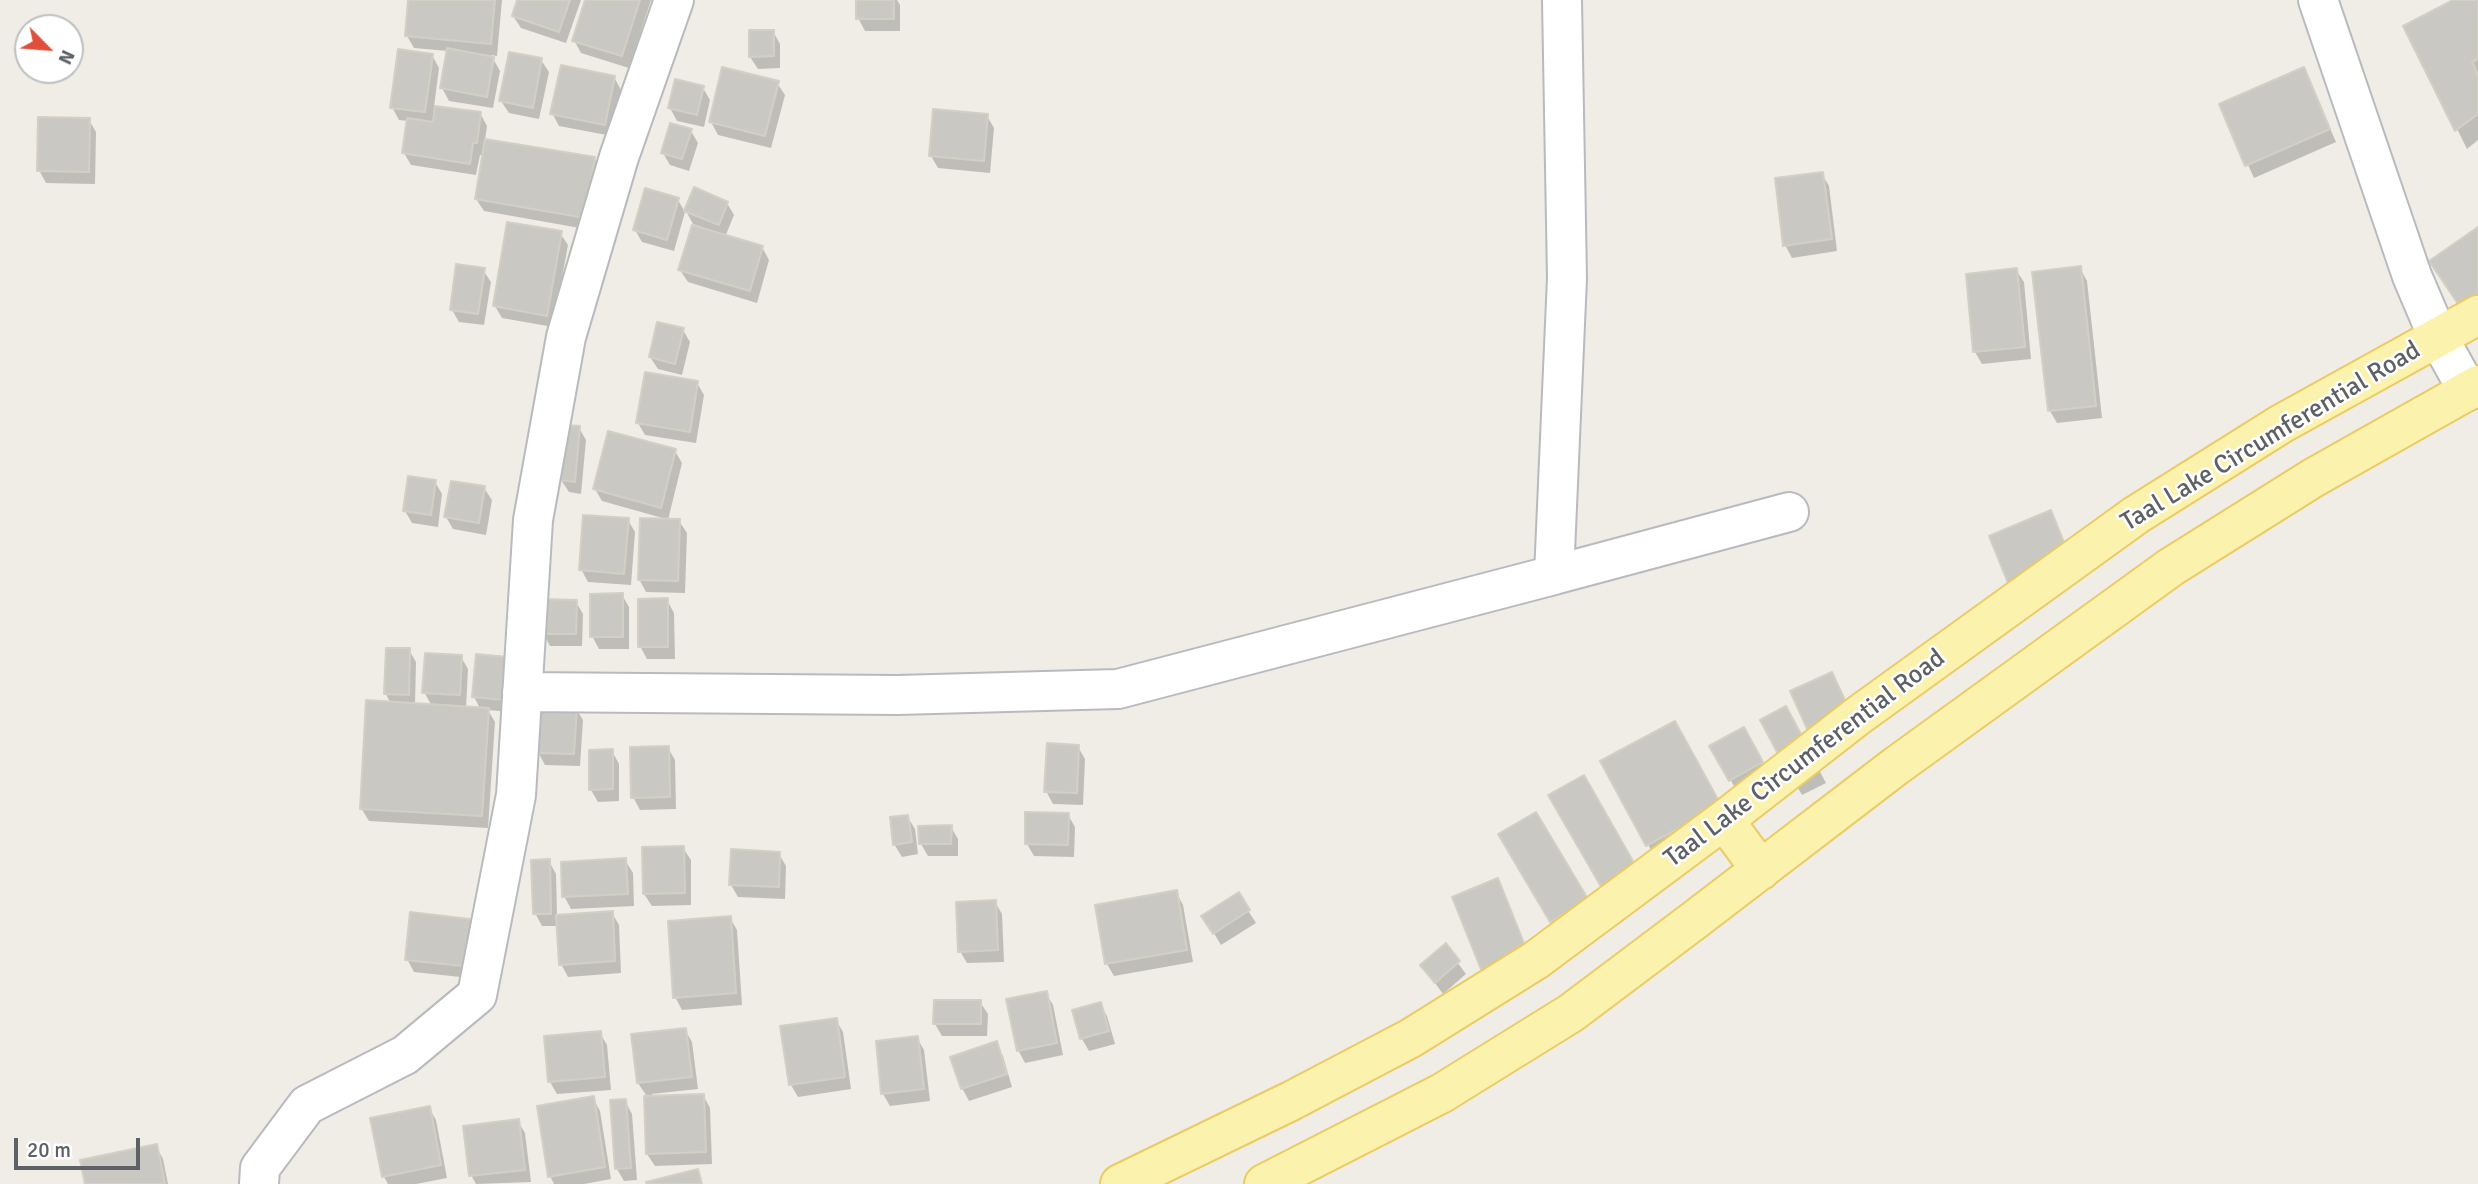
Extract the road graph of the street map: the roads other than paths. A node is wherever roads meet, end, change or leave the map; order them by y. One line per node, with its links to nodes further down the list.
1 (674, 0): 9 (street)
2 (1562, 0): 8 (street)
3 (2318, 0): 5 (street)
4 (2478, 314): 5 (main road, Taal Lake Circumferential Road)
5 (2438, 337): 6 (street); 10 (main road, Taal Lake Circumferential Road)
6 (2473, 388): 11 (main road)
7 (1789, 512): 8 (street)
8 (1555, 575): 9 (street)
9 (522, 692): 12 (street)
10 (1724, 820): 11 (main road); 13 (main road, Taal Lake Circumferential Road)
11 (1761, 870): 14 (main road)
12 (259, 1184)
13 (1120, 1184)
14 (1264, 1184)

